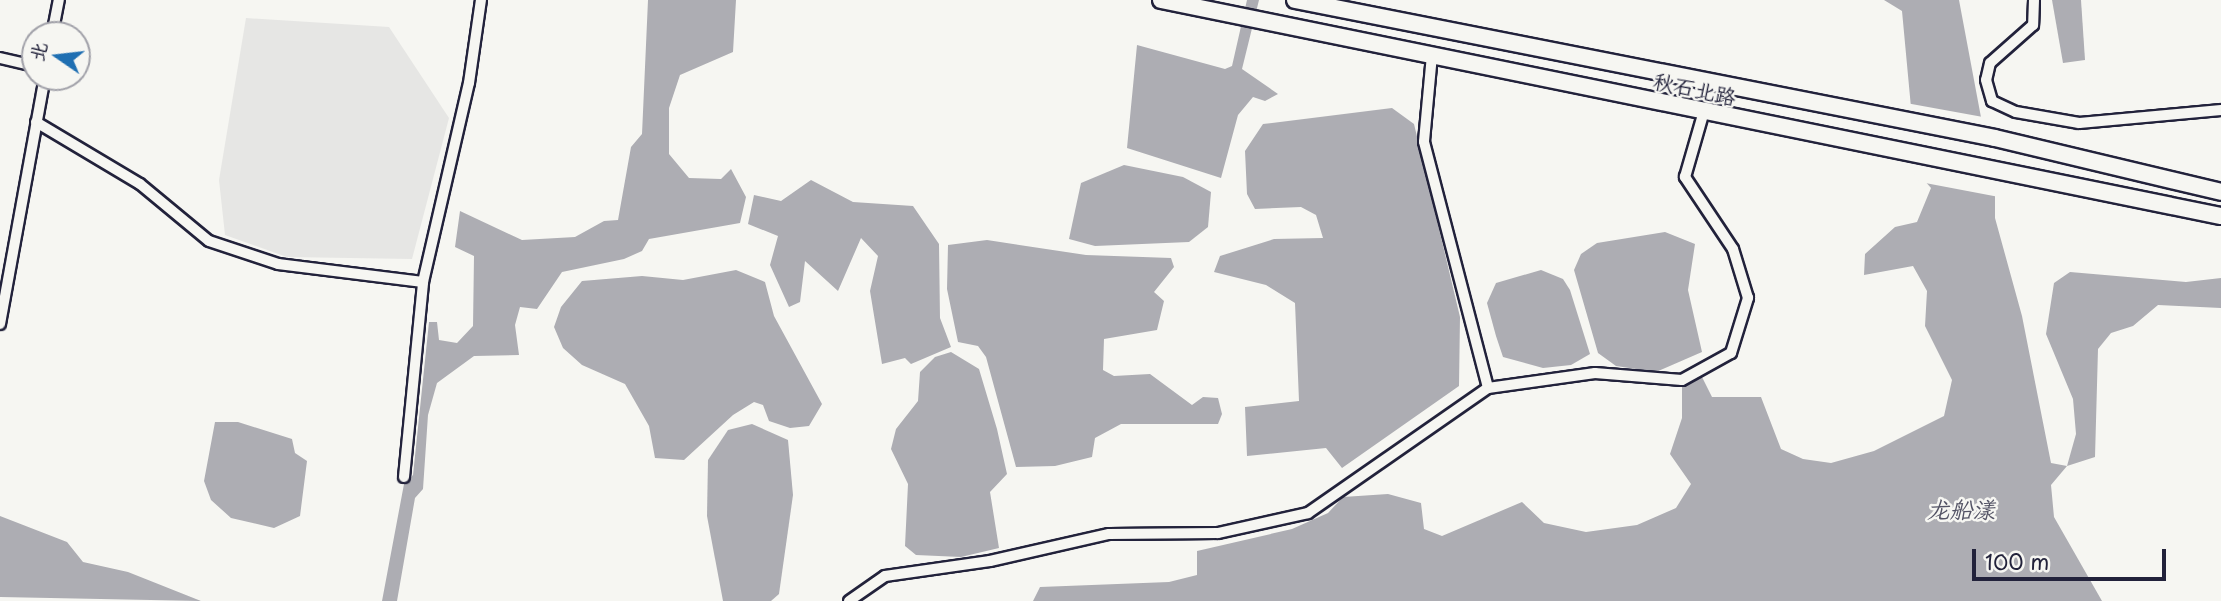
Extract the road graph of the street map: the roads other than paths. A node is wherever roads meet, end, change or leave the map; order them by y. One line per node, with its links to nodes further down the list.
1 (59, 0): 6 (street)
2 (481, 0): 16 (street)
3 (1161, 0): 7 (main road, 秋石北路)
4 (1295, 0): 14 (main road, 秋石北路)
5 (2034, 0): 11 (street)
6 (55, 21)
7 (1432, 55): 12 (main road, 秋石北路); 18 (street)
8 (0, 58): 9 (street)
9 (21, 63)
10 (43, 91): 13 (street)
11 (2221, 110)
12 (1704, 111): 15 (main road, 秋石北路); 18 (street)
13 (37, 122): 16 (street); 17 (street)
14 (2221, 192)
15 (2221, 216)
16 (424, 282): 19 (street)
17 (0, 324)
18 (1488, 388): 20 (street)
19 (404, 477)
20 (849, 601)

